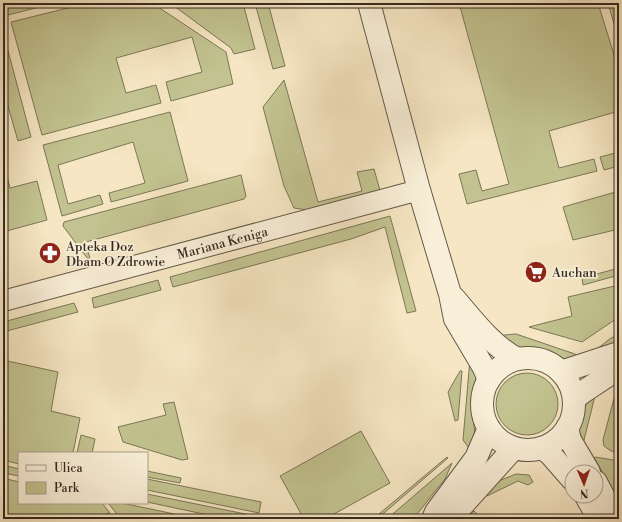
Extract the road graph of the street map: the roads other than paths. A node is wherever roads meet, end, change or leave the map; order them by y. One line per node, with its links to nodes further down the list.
1 (369, 3): 2 (street)
2 (419, 190): 3 (street); 4 (street, Mariana Keniga)
3 (450, 294): 6 (street); 9 (street)
4 (3, 301)
5 (619, 353): 8 (street)
6 (517, 359): 8 (street); 9 (street)
7 (619, 368): 10 (street)
8 (561, 372): 10 (street)
9 (489, 380): 11 (street)
10 (574, 400): 12 (street)
11 (488, 428): 13 (street); 19 (street)
12 (567, 428): 14 (street); 15 (street)
13 (514, 448): 14 (street); 20 (street)
14 (542, 448): 16 (street)
15 (584, 464)
16 (564, 470)
17 (604, 497): 22 (street)
18 (591, 504): 21 (street)
19 (433, 519)
20 (450, 519)
21 (599, 519)
22 (612, 519)

